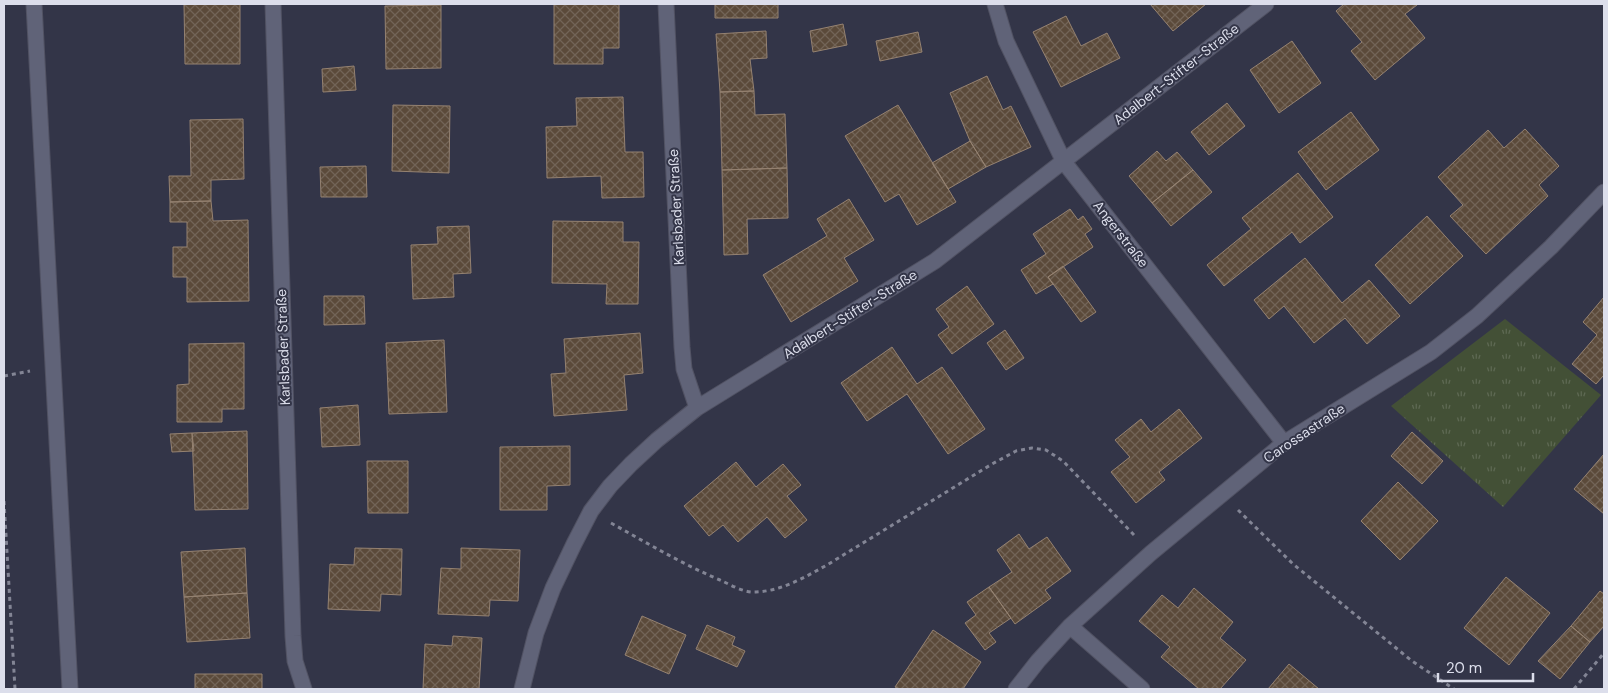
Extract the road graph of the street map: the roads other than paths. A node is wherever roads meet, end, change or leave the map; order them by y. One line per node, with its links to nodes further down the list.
1 (34, 4): 11 (street)
2 (273, 4): 12 (street, Karlsbader Straße)
3 (666, 4): 8 (street, Karlsbader Straße)
4 (995, 4): 6 (street, Angerstraße)
5 (1266, 4): 6 (street, Adalbert-Stifter-Straße)
6 (1064, 162): 8 (street, Adalbert-Stifter-Straße); 9 (street, Angerstraße)
7 (1604, 192): 9 (street, Carossastraße)
8 (697, 408): 13 (street, Adalbert-Stifter-Straße)
9 (1284, 443): 10 (street, Carossastraße)
10 (1070, 626): 14 (street, Carossastraße); 15 (street)
11 (70, 689)
12 (304, 689)
13 (522, 689)
14 (1016, 689)
15 (1142, 689)

